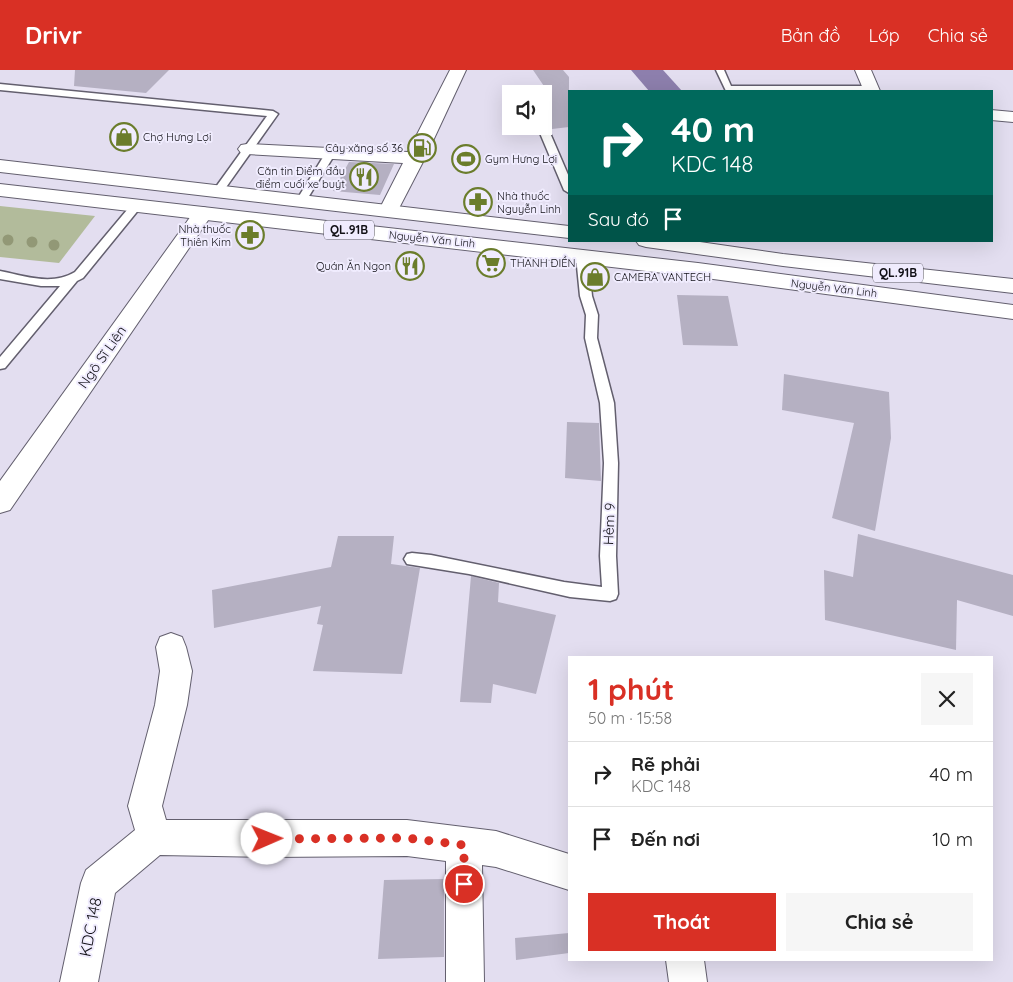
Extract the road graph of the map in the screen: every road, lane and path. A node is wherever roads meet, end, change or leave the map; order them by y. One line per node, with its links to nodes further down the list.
1 (458, 70): 11 (main road, Nguyễn Văn Linh)
2 (720, 70): 5 (lane)
3 (863, 70): 5 (main road)
4 (0, 87): 9 (lane)
5 (871, 90)
6 (993, 115): 7 (main road)
7 (1013, 117)
8 (546, 135): 13 (lane)
9 (247, 149): 10 (main road); 15 (lane)
10 (330, 154): 11 (main road); 16 (lane)
11 (416, 158): 18 (main road, Nguyễn Văn Linh)
12 (0, 166): 15 (main road, Nguyễn Văn Linh / QL.91B)
13 (568, 188)
14 (0, 190): 17 (main road, Nguyễn Văn Linh / QL.91B)
15 (218, 191): 16 (main road, Nguyễn Văn Linh / QL.91B); 19 (main road, Ngô Sĩ Liên)
16 (301, 201): 18 (main road, Nguyễn Văn Linh / QL.91B)
17 (136, 206): 19 (main road, Nguyễn Văn Linh / QL.91B); 24 (lane)
18 (389, 210): 20 (main road, Nguyễn Văn Linh / QL.91B)
19 (203, 213): 22 (main road, Nguyễn Văn Linh / QL.91B); 28 (main road, Ngô Sĩ Liên)
20 (568, 232)
21 (654, 242): 25 (main road, Nguyễn Văn Linh / QL.91B)
22 (582, 256): 26 (main road, Nguyễn Văn Linh / QL.91B); 29 (lane, Hẻm 9)
23 (0, 276): 24 (lane)
24 (71, 280): 27 (lane)
25 (1013, 286)
26 (1013, 312)
27 (0, 365)
28 (0, 502)
29 (412, 560)
30 (171, 647): 31 (main road)
31 (154, 837): 32 (main road); 35 (main road, KDC 148)
32 (464, 845): 33 (main road); 36 (main road)
33 (568, 872)
34 (685, 961): 37 (main road)
35 (79, 982)
36 (465, 982)
37 (688, 982)

